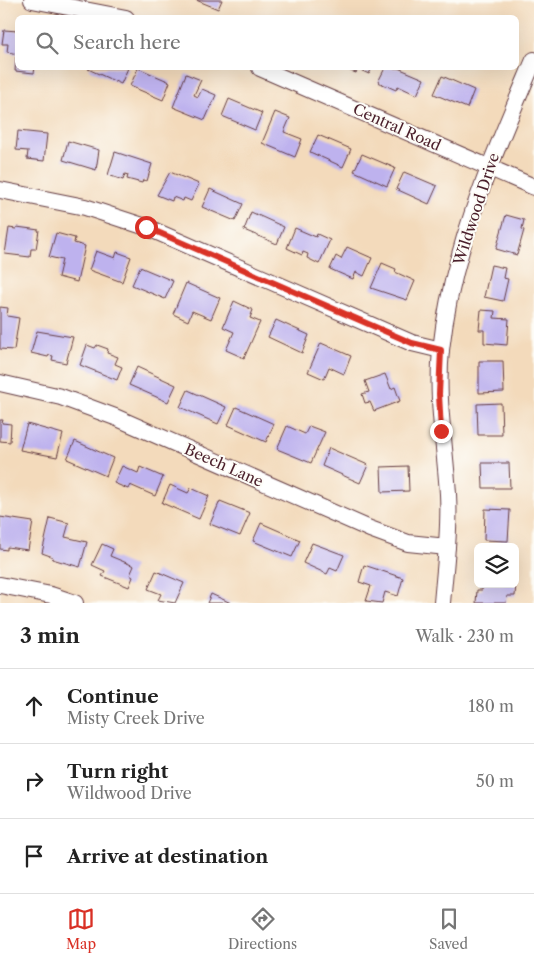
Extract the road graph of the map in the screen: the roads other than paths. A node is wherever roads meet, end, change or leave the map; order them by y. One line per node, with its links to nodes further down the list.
1 (32, 0): 2 (street)
2 (110, 15)
3 (534, 60): 5 (street, Wildwood Drive)
4 (265, 70): 5 (street, Central Road)
5 (488, 167): 6 (street, Central Road); 8 (street, Wildwood Drive)
6 (534, 187)
7 (0, 190): 8 (street)
8 (441, 350): 10 (street, Wildwood Drive)
9 (0, 383): 10 (street, Beech Lane)
10 (447, 547): 13 (street, Wildwood Drive)
11 (0, 585): 12 (street)
12 (74, 603)
13 (442, 603)

